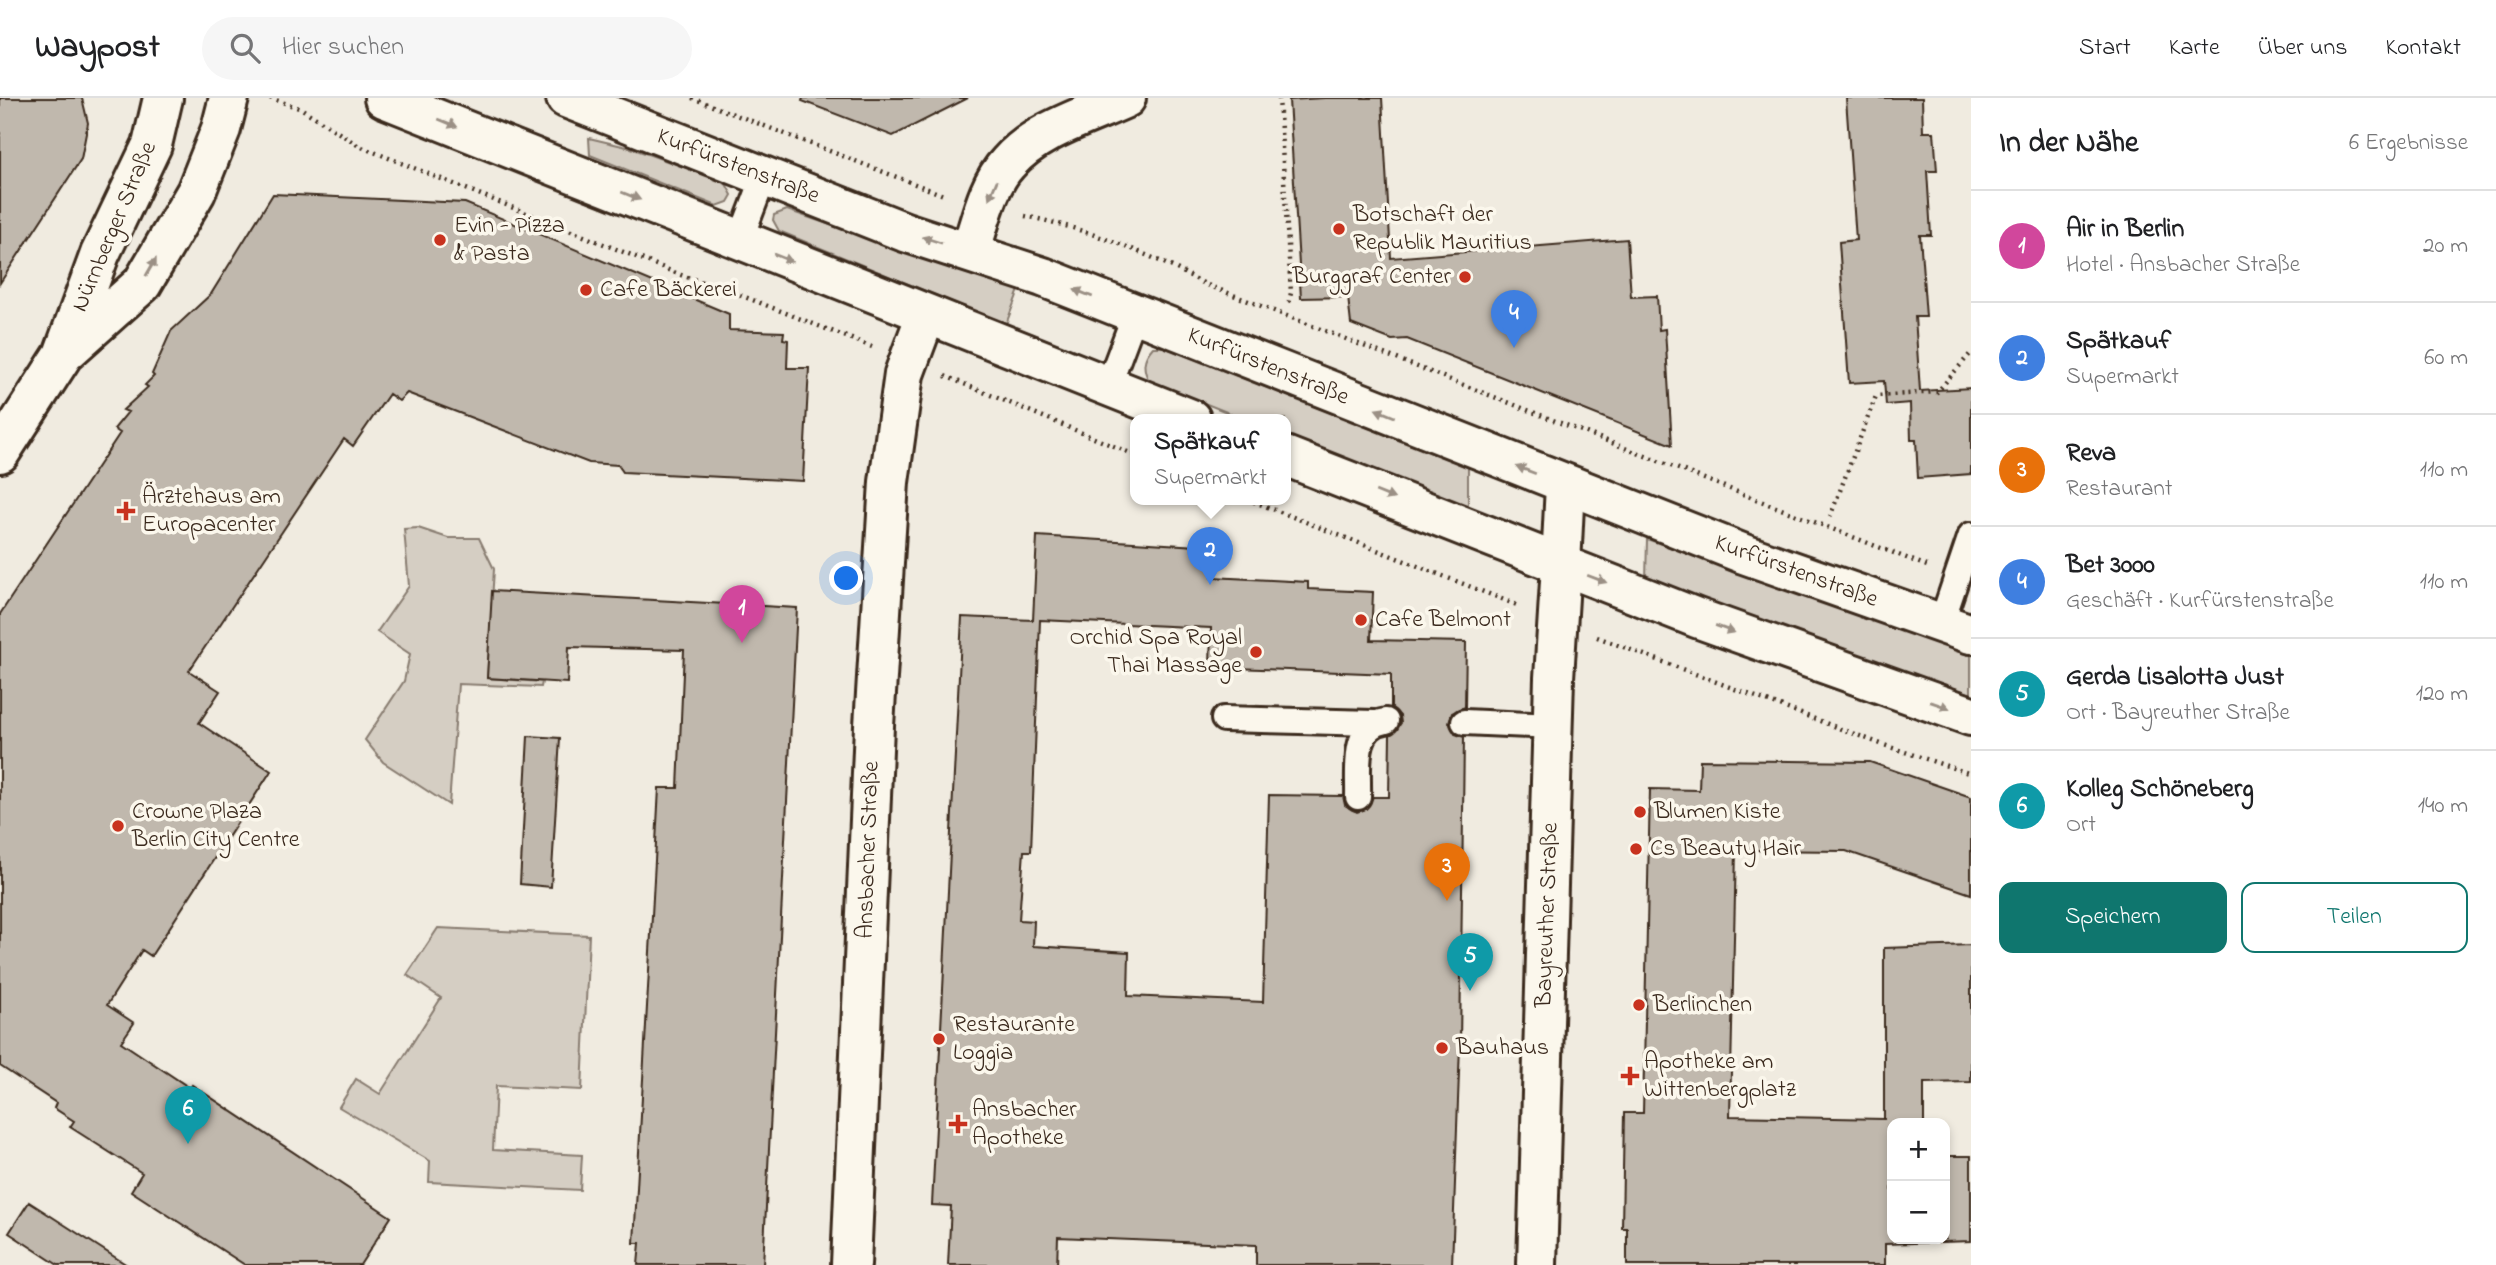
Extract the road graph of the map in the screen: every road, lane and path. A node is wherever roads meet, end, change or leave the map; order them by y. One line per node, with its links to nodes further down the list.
1 (163, 98): 19 (main road, Nürnberger Straße)
2 (229, 98): 19 (main road, Nürnberger Straße, one-way to 2)
3 (268, 98): 17 (path)
4 (384, 98): 12 (main road, one-way to 12)
5 (566, 98): 9 (main road, Kurfürstenstraße)
6 (692, 98): 10 (path)
7 (1126, 98): 13 (main road, one-way to 13)
8 (1279, 98): 14 (path)
9 (764, 177): 12 (lane); 13 (main road, Kurfürstenstraße, one-way to 9)
10 (949, 198)
11 (1014, 214): 31 (path)
12 (740, 240): 16 (main road, one-way to 16)
13 (970, 252): 15 (main road, Kurfürstenstraße, one-way to 13)
14 (1287, 306)
15 (1135, 314): 21 (lane); 26 (main road, Kurfürstenstraße, one-way to 15)
16 (926, 315): 21 (main road); 41 (main road, Ansbacher Straße)
17 (857, 341)
18 (1971, 353): 28 (path)
19 (63, 355): 23 (main road, Nürnberger Straße)
20 (948, 377): 24 (path)
21 (1108, 386): 22 (main road)
22 (1178, 414)
23 (0, 453)
24 (1130, 453)
25 (1291, 458): 30 (main road, one-way to 30)
26 (1565, 485): 30 (main road, Bayreuther Straße); 33 (main road, Kurfürstenstraße)
27 (1262, 505): 32 (path)
28 (1830, 517)
29 (1971, 535): 31 (lane)
30 (1560, 565): 35 (main road, one-way to 35); 38 (main road, Bayreuther Straße)
31 (1958, 576): 33 (lane)
32 (1520, 606)
33 (1956, 629)
34 (1608, 641): 39 (path)
35 (1971, 716)
36 (1224, 719): 40 (lane)
37 (1464, 722): 38 (lane)
38 (1553, 726): 42 (main road, Bayreuther Straße)
39 (1971, 774)
40 (1358, 797)
41 (852, 1265)
42 (1537, 1265)

